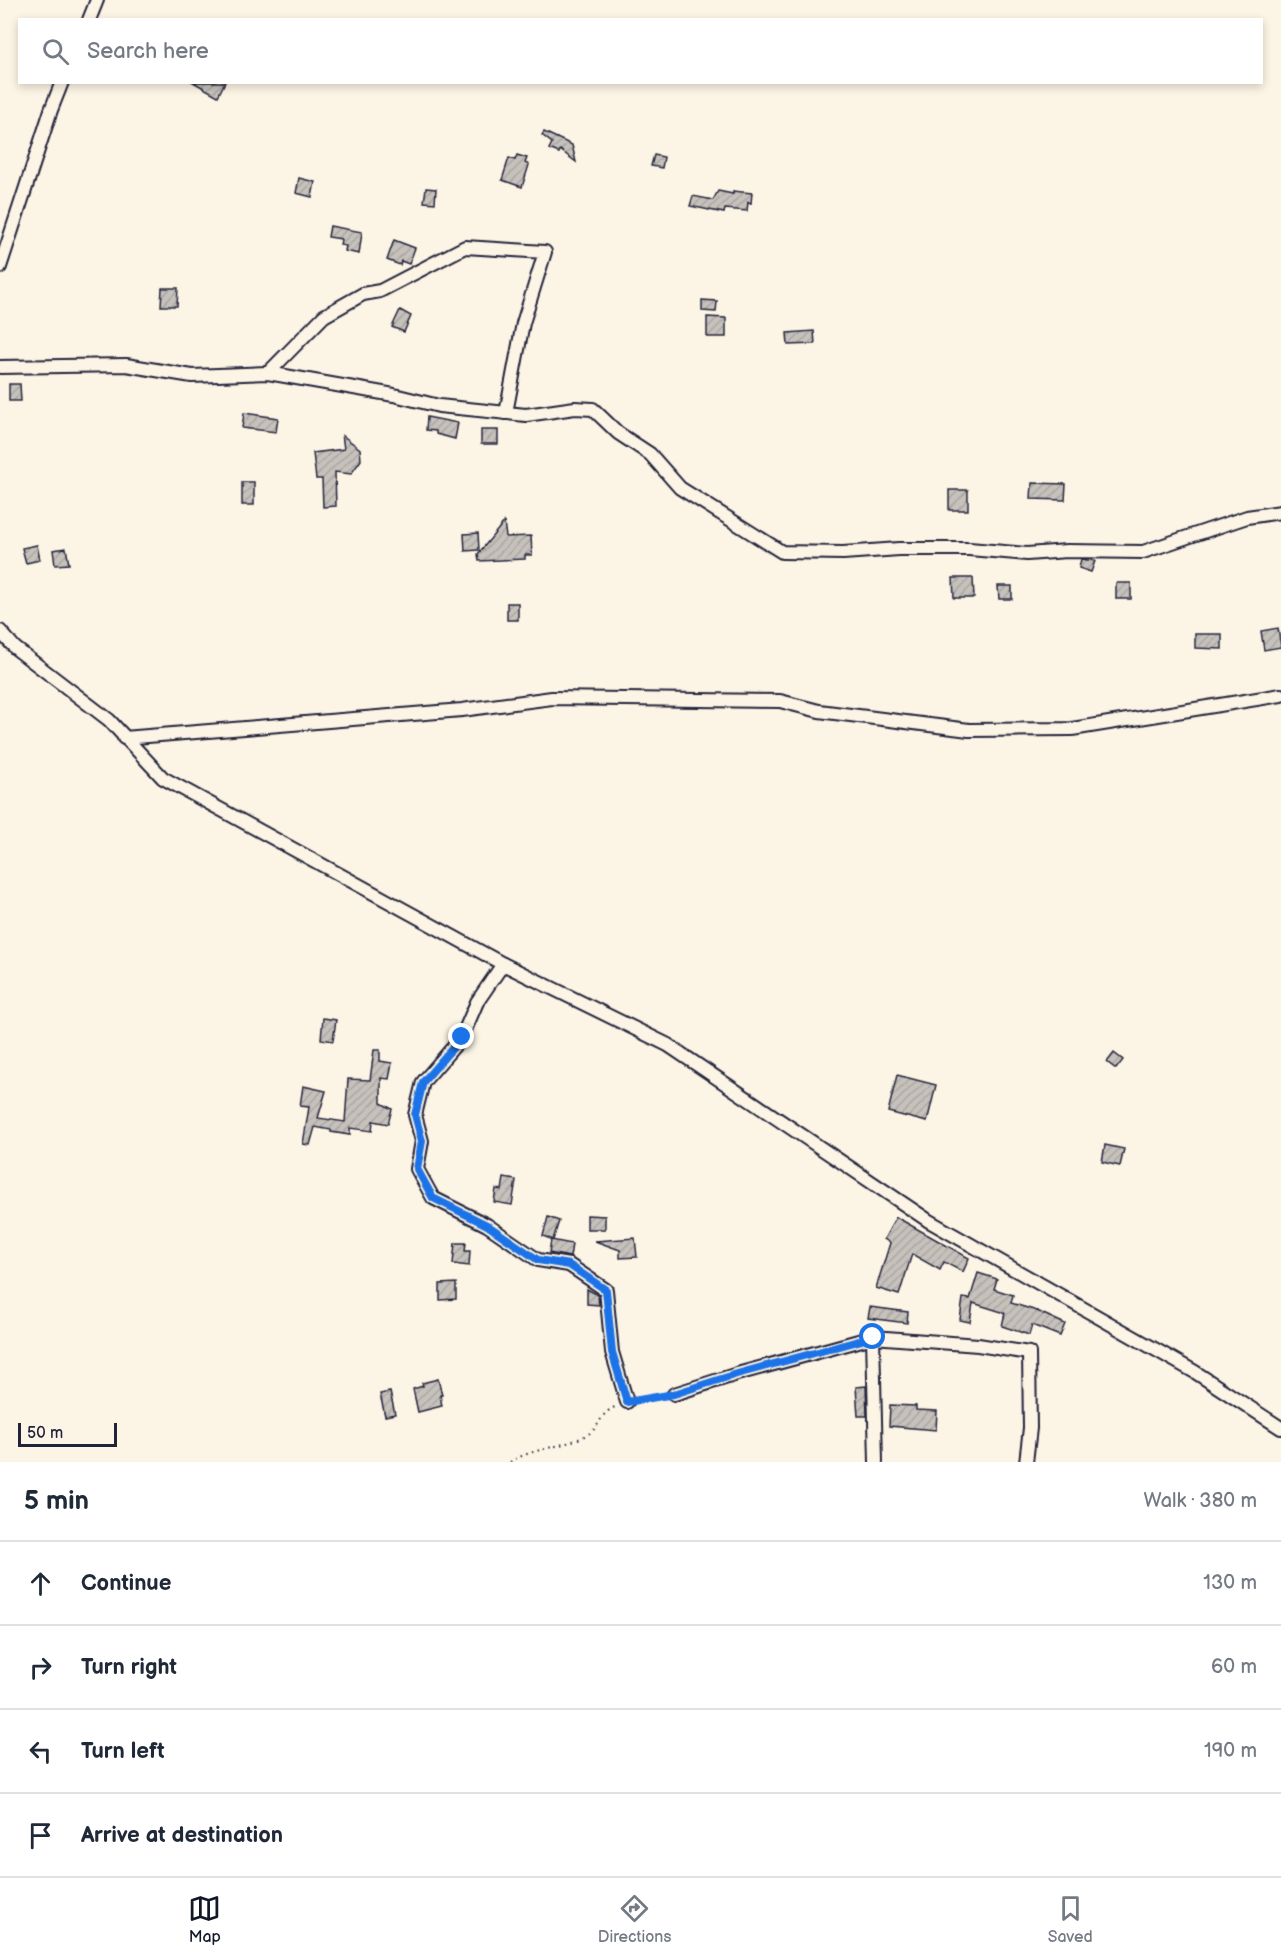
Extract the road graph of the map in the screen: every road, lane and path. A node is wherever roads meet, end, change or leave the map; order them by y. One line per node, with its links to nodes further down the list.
1 (97, 0): 2 (street)
2 (90, 18)
3 (61, 84): 4 (street)
4 (0, 267)
5 (0, 366): 6 (street)
6 (268, 373): 7 (street); 7 (street)
7 (506, 413): 8 (street)
8 (1281, 512)
9 (0, 631): 11 (street)
10 (1281, 694): 11 (street)
11 (124, 738): 12 (street)
12 (503, 964): 15 (street); 16 (street)
13 (873, 1337): 14 (street); 18 (street); 19 (street)
14 (674, 1394): 15 (path)
15 (627, 1402): 17 (path)
16 (1281, 1428)
17 (510, 1462)
18 (876, 1462)
19 (1026, 1462)

